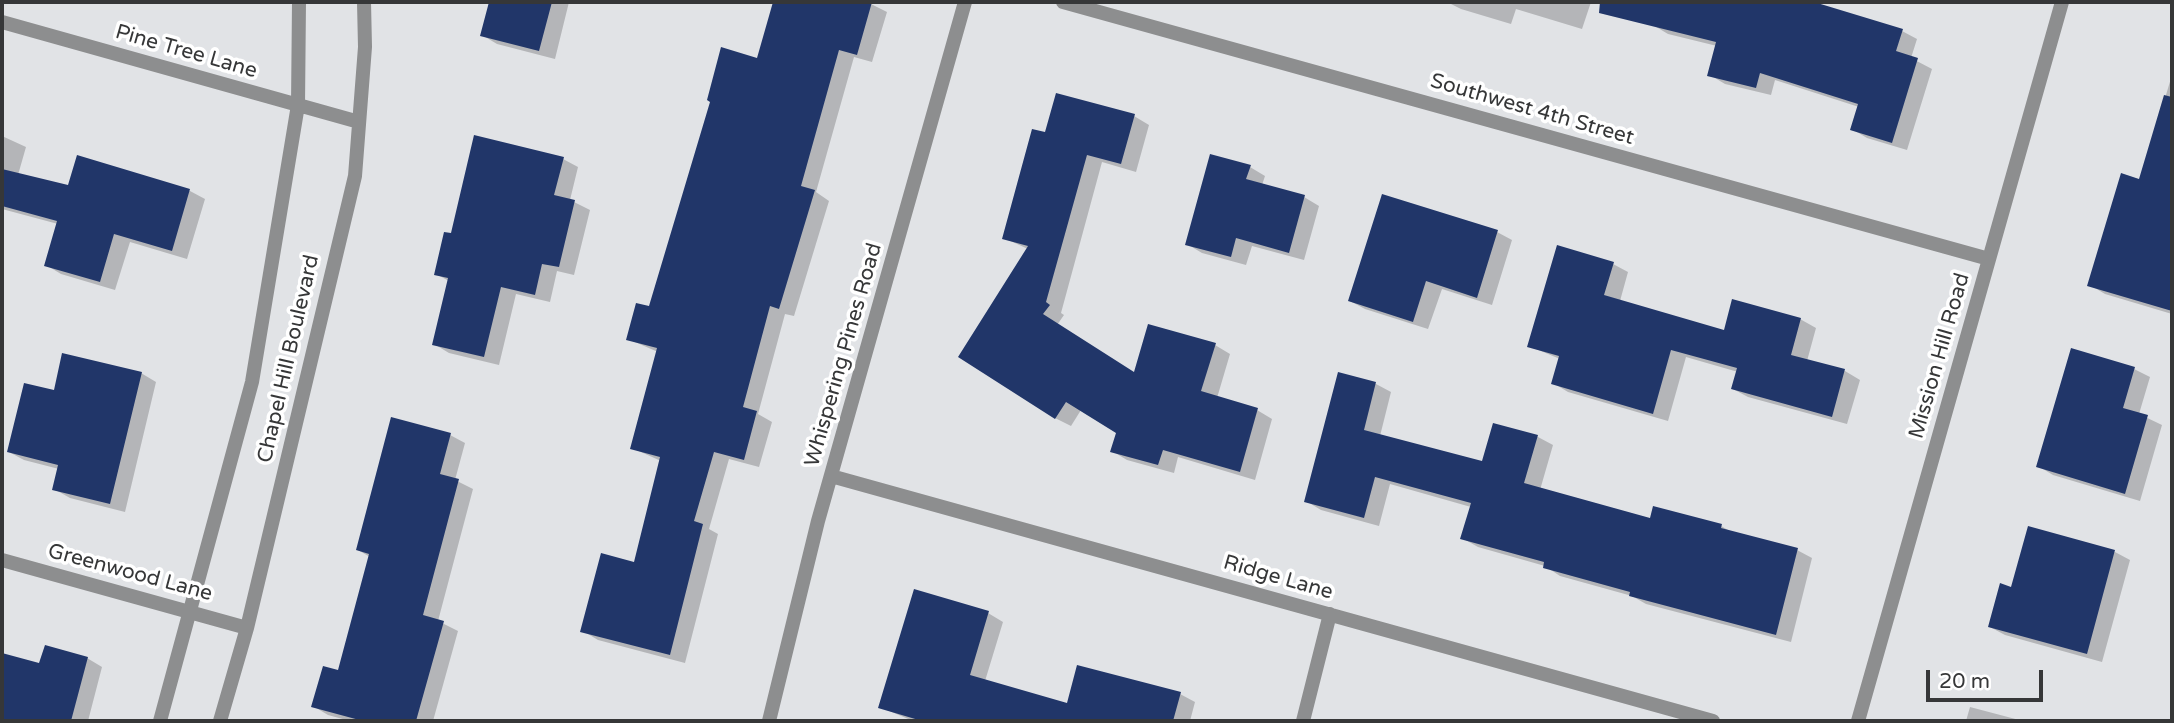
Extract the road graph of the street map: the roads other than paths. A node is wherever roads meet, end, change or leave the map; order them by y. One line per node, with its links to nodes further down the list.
1 (299, 2): 7 (street, Chapel Hill Boulevard)
2 (364, 2): 8 (street, Chapel Hill Boulevard)
3 (965, 2): 10 (street, Whispering Pines Road)
4 (1063, 2): 9 (street, Southwest 4th Street)
5 (2062, 2): 9 (street, Mission Hill Road)
6 (2, 22): 7 (street, Pine Tree Lane)
7 (298, 105): 8 (street, Pine Tree Lane); 12 (street, Chapel Hill Boulevard)
8 (359, 122): 14 (street, Chapel Hill Boulevard)
9 (1989, 260): 20 (street, Mission Hill Road)
10 (831, 476): 13 (street, Ridge Lane); 17 (street, Whispering Pines Road)
11 (2, 560): 12 (street, Greenwood Lane)
12 (189, 612): 14 (street, Greenwood Lane); 15 (street, Chapel Hill Boulevard)
13 (1330, 614): 18 (street); 19 (street, Ridge Lane)
14 (247, 628): 16 (street, Chapel Hill Boulevard)
15 (160, 721)
16 (220, 721)
17 (769, 721)
18 (1303, 721)
19 (1713, 721)
20 (1858, 721)

